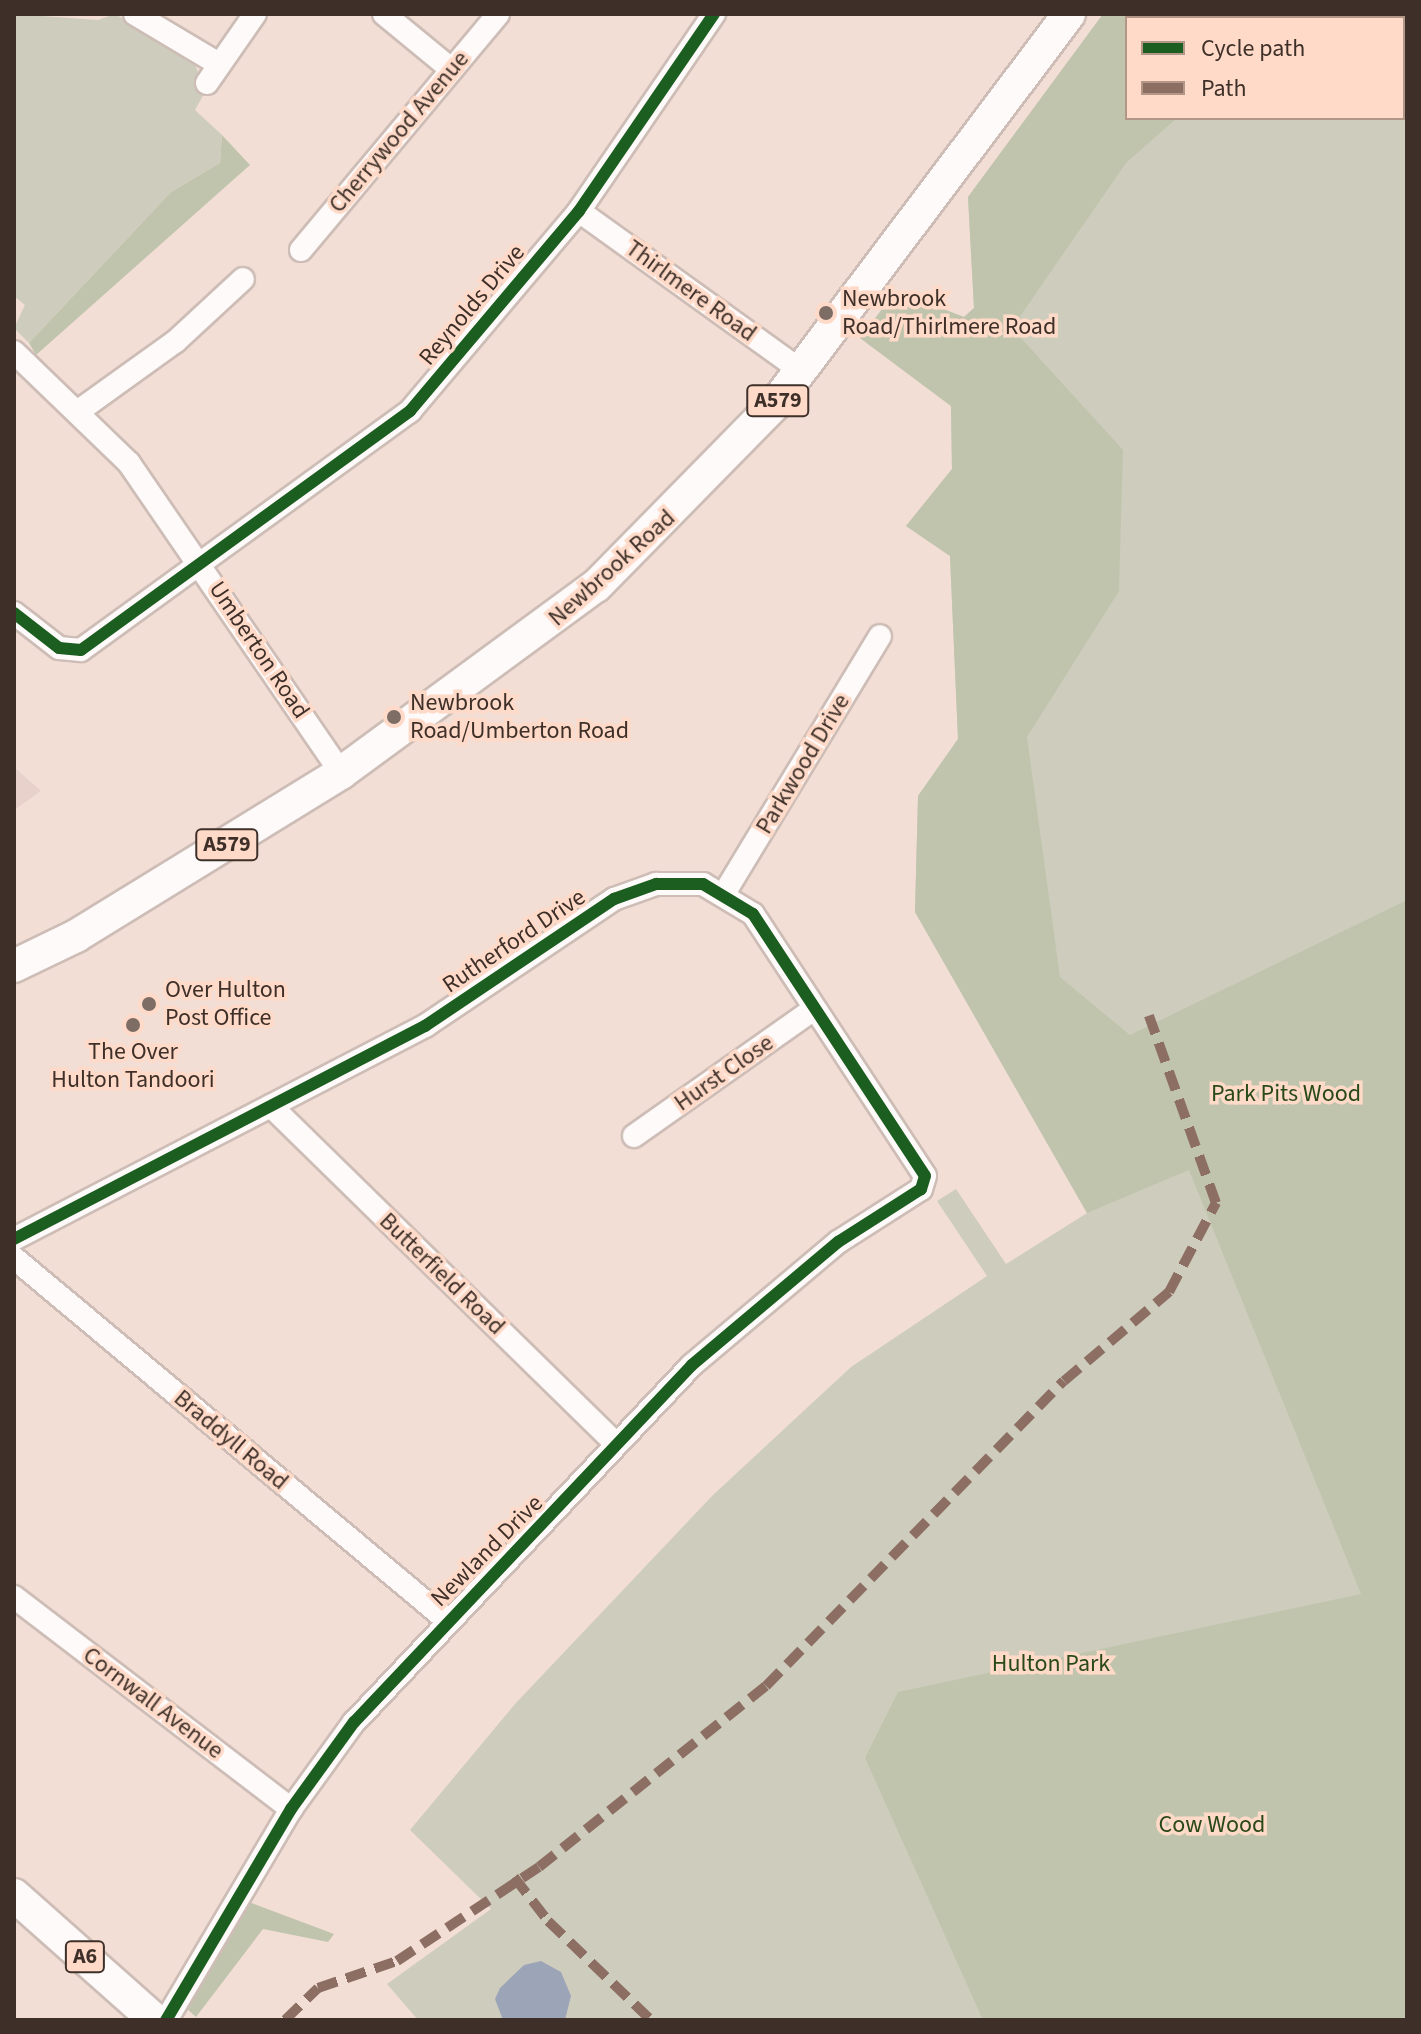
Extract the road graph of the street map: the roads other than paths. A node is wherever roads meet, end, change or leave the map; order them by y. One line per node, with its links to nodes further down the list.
1 (135, 14): 2 (street)
2 (255, 14)
3 (384, 14): 7 (street)
4 (498, 14): 7 (street, Cherrywood Avenue)
5 (714, 14): 8 (street, Reynolds Drive)
6 (1069, 14): 12 (highway, Newbrook Road / A579)
7 (451, 69): 9 (street, Cherrywood Avenue)
8 (579, 211): 12 (street, Thirlmere Road); 14 (street, Reynolds Drive)
9 (301, 250)
10 (233, 281): 13 (street)
11 (15, 342): 13 (street, Umberton Road)
12 (802, 371): 17 (highway, Newbrook Road / A579)
13 (80, 410): 14 (street, Umberton Road)
14 (203, 565): 15 (street, Reynolds Drive); 17 (street, Umberton Road)
15 (14, 613)
16 (878, 635): 18 (street, Parkwood Drive)
17 (341, 773): 19 (highway, Newbrook Road / A579)
18 (725, 892): 20 (street, Rutherford Drive); 21 (street, Rutherford Drive)
19 (14, 966)
20 (814, 1009): 22 (street, Hurst Close); 23 (street, Rutherford Drive)
21 (271, 1106): 24 (street, Rutherford Drive); 26 (street, Butterfield Road)
22 (633, 1135)
23 (921, 1189): 26 (street, Newland Drive)
24 (14, 1239)
25 (14, 1258): 28 (street, Braddyll Road)
26 (613, 1441): 28 (street, Newland Drive)
27 (14, 1597): 29 (street, Cornwall Avenue)
28 (448, 1621): 29 (street, Newland Drive)
29 (291, 1809): 32 (street, Newland Drive)
30 (14, 1895): 31 (highway, A6)
31 (155, 2020)
32 (166, 2020)

